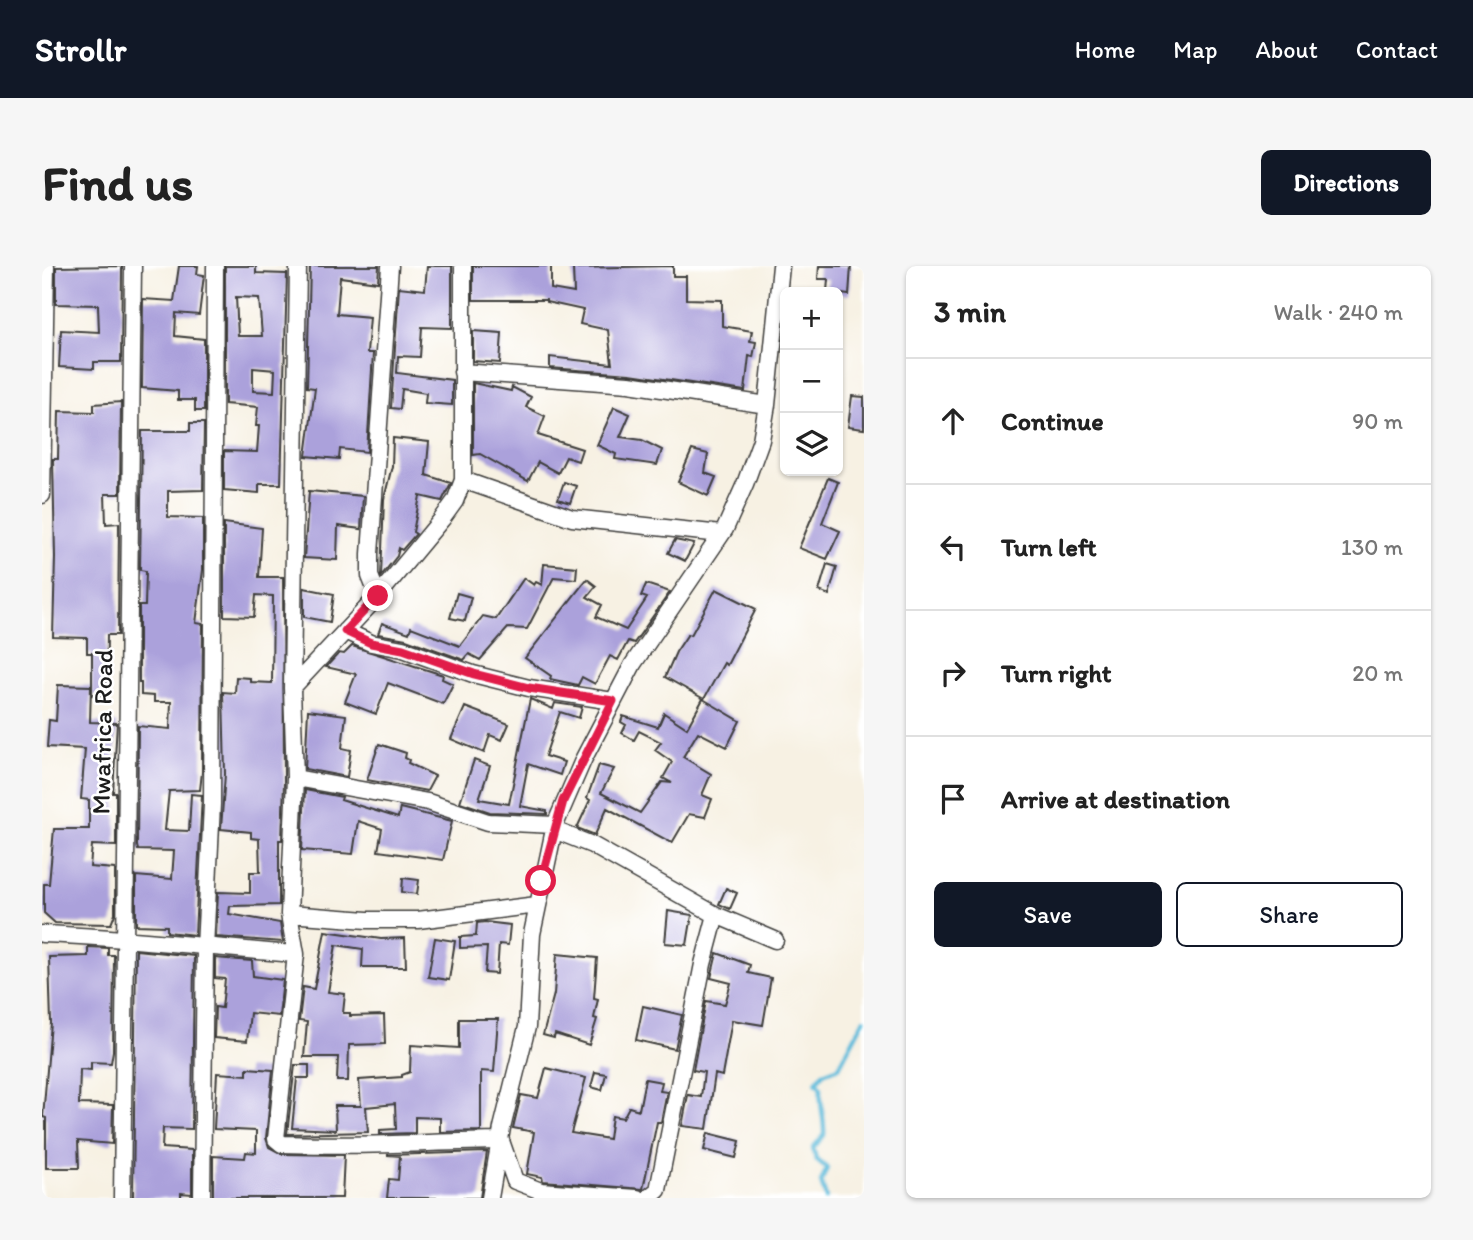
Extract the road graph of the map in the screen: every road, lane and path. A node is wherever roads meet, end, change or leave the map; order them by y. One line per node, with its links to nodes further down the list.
1 (46, 266): 11 (street)
2 (133, 266): 23 (street, Mwafrica Road)
3 (215, 266): 25 (street)
4 (298, 266): 15 (street)
5 (390, 266): 13 (street)
6 (463, 266): 8 (street)
7 (781, 266): 9 (street)
8 (462, 372): 9 (street); 10 (street)
9 (767, 405): 12 (street)
10 (463, 480): 12 (street); 13 (street)
11 (42, 495)
12 (721, 534): 16 (street)
13 (378, 596): 14 (street)
14 (345, 631): 15 (street); 16 (street)
15 (292, 688): 17 (street)
16 (613, 701): 18 (street)
17 (295, 778): 18 (street); 20 (street)
18 (554, 828): 19 (street); 21 (street)
19 (537, 905): 20 (street); 27 (street)
20 (289, 914): 26 (street)
21 (716, 915): 24 (street); 32 (street)
22 (42, 934): 23 (street)
23 (124, 937): 25 (street); 28 (street, Mwafrica Road)
24 (775, 940)
25 (205, 947): 26 (street); 29 (street)
26 (296, 954): 27 (street)
27 (501, 1141): 30 (street); 31 (street)
28 (122, 1198)
29 (201, 1198)
30 (491, 1198)
31 (637, 1198)
32 (648, 1198)

